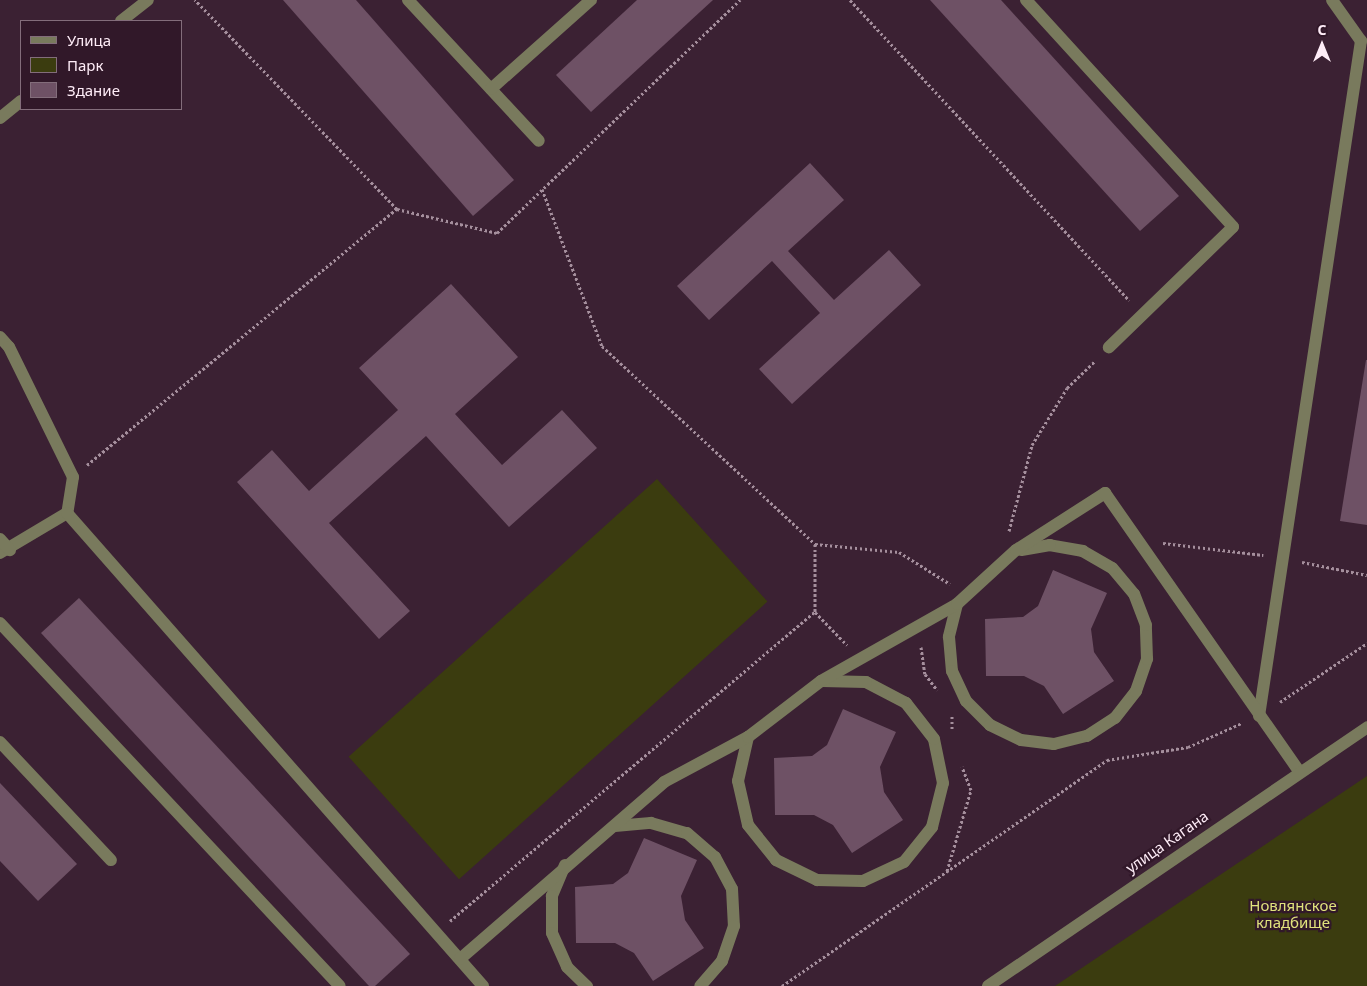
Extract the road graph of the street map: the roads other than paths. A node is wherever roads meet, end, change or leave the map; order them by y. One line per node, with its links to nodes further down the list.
1 (148, 0): 6 (street)
2 (408, 0): 7 (street)
3 (591, 0): 7 (street)
4 (1026, 0): 12 (street)
5 (1332, 0): 20 (street)
6 (122, 20)
7 (491, 89): 10 (street)
8 (20, 102): 9 (street)
9 (0, 118)
10 (539, 141)
11 (0, 337): 13 (street)
12 (1109, 347)
13 (67, 513): 16 (street); 28 (street)
14 (0, 539): 16 (street)
15 (1016, 550): 17 (street); 17 (street); 20 (street)
16 (5, 551)
17 (957, 604): 19 (street)
18 (0, 623): 29 (street)
19 (821, 681): 22 (street); 22 (street)
20 (1259, 716): 24 (street)
21 (1367, 727): 24 (street, улица Кагана)
22 (748, 737): 25 (street)
23 (0, 742): 26 (street)
24 (1298, 770): 33 (street, улица Кагана)
25 (615, 826): 27 (street); 32 (street)
26 (111, 860)
27 (567, 862): 28 (street); 31 (street)
28 (460, 960): 30 (street)
29 (340, 986)
30 (483, 986)
31 (587, 986)
32 (700, 986)
33 (988, 986)

